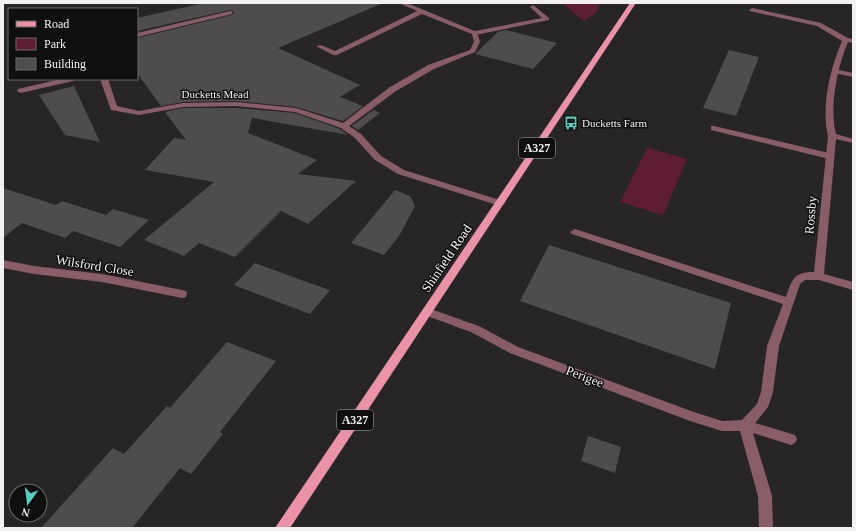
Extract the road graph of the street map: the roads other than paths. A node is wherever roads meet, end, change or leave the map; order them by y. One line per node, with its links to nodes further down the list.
1 (402, 3): 5 (street)
2 (633, 3): 21 (main road, Shinfield Road / A327)
3 (533, 6): 7 (street)
4 (752, 10): 9 (street, Rossby)
5 (423, 11): 7 (street); 10 (street)
6 (230, 14): 8 (street)
7 (475, 33): 16 (street)
8 (138, 35)
9 (850, 41): 11 (street, Rossby)
10 (319, 46)
11 (837, 71): 12 (street); 18 (street, Rossby)
12 (853, 75)
13 (66, 80): 15 (street)
14 (104, 80): 16 (street, Ducketts Mead)
15 (21, 91)
16 (344, 126): 21 (street, Ducketts Mead)
17 (714, 128): 20 (street)
18 (832, 136): 19 (street); 20 (street, Rossby)
19 (853, 141)
20 (829, 156): 24 (street, Rossby)
21 (500, 203): 28 (main road, Shinfield Road / A327)
22 (575, 232): 27 (street)
23 (3, 264): 26 (street, Wilsford Close)
24 (820, 276): 25 (street); 27 (street)
25 (853, 286)
26 (182, 294)
27 (790, 302): 29 (street)
28 (428, 312): 29 (street, Perigee); 31 (main road, Shinfield Road / A327)
29 (745, 425): 30 (street, Perigee); 32 (street)
30 (791, 439)
31 (282, 528)
32 (766, 528)

